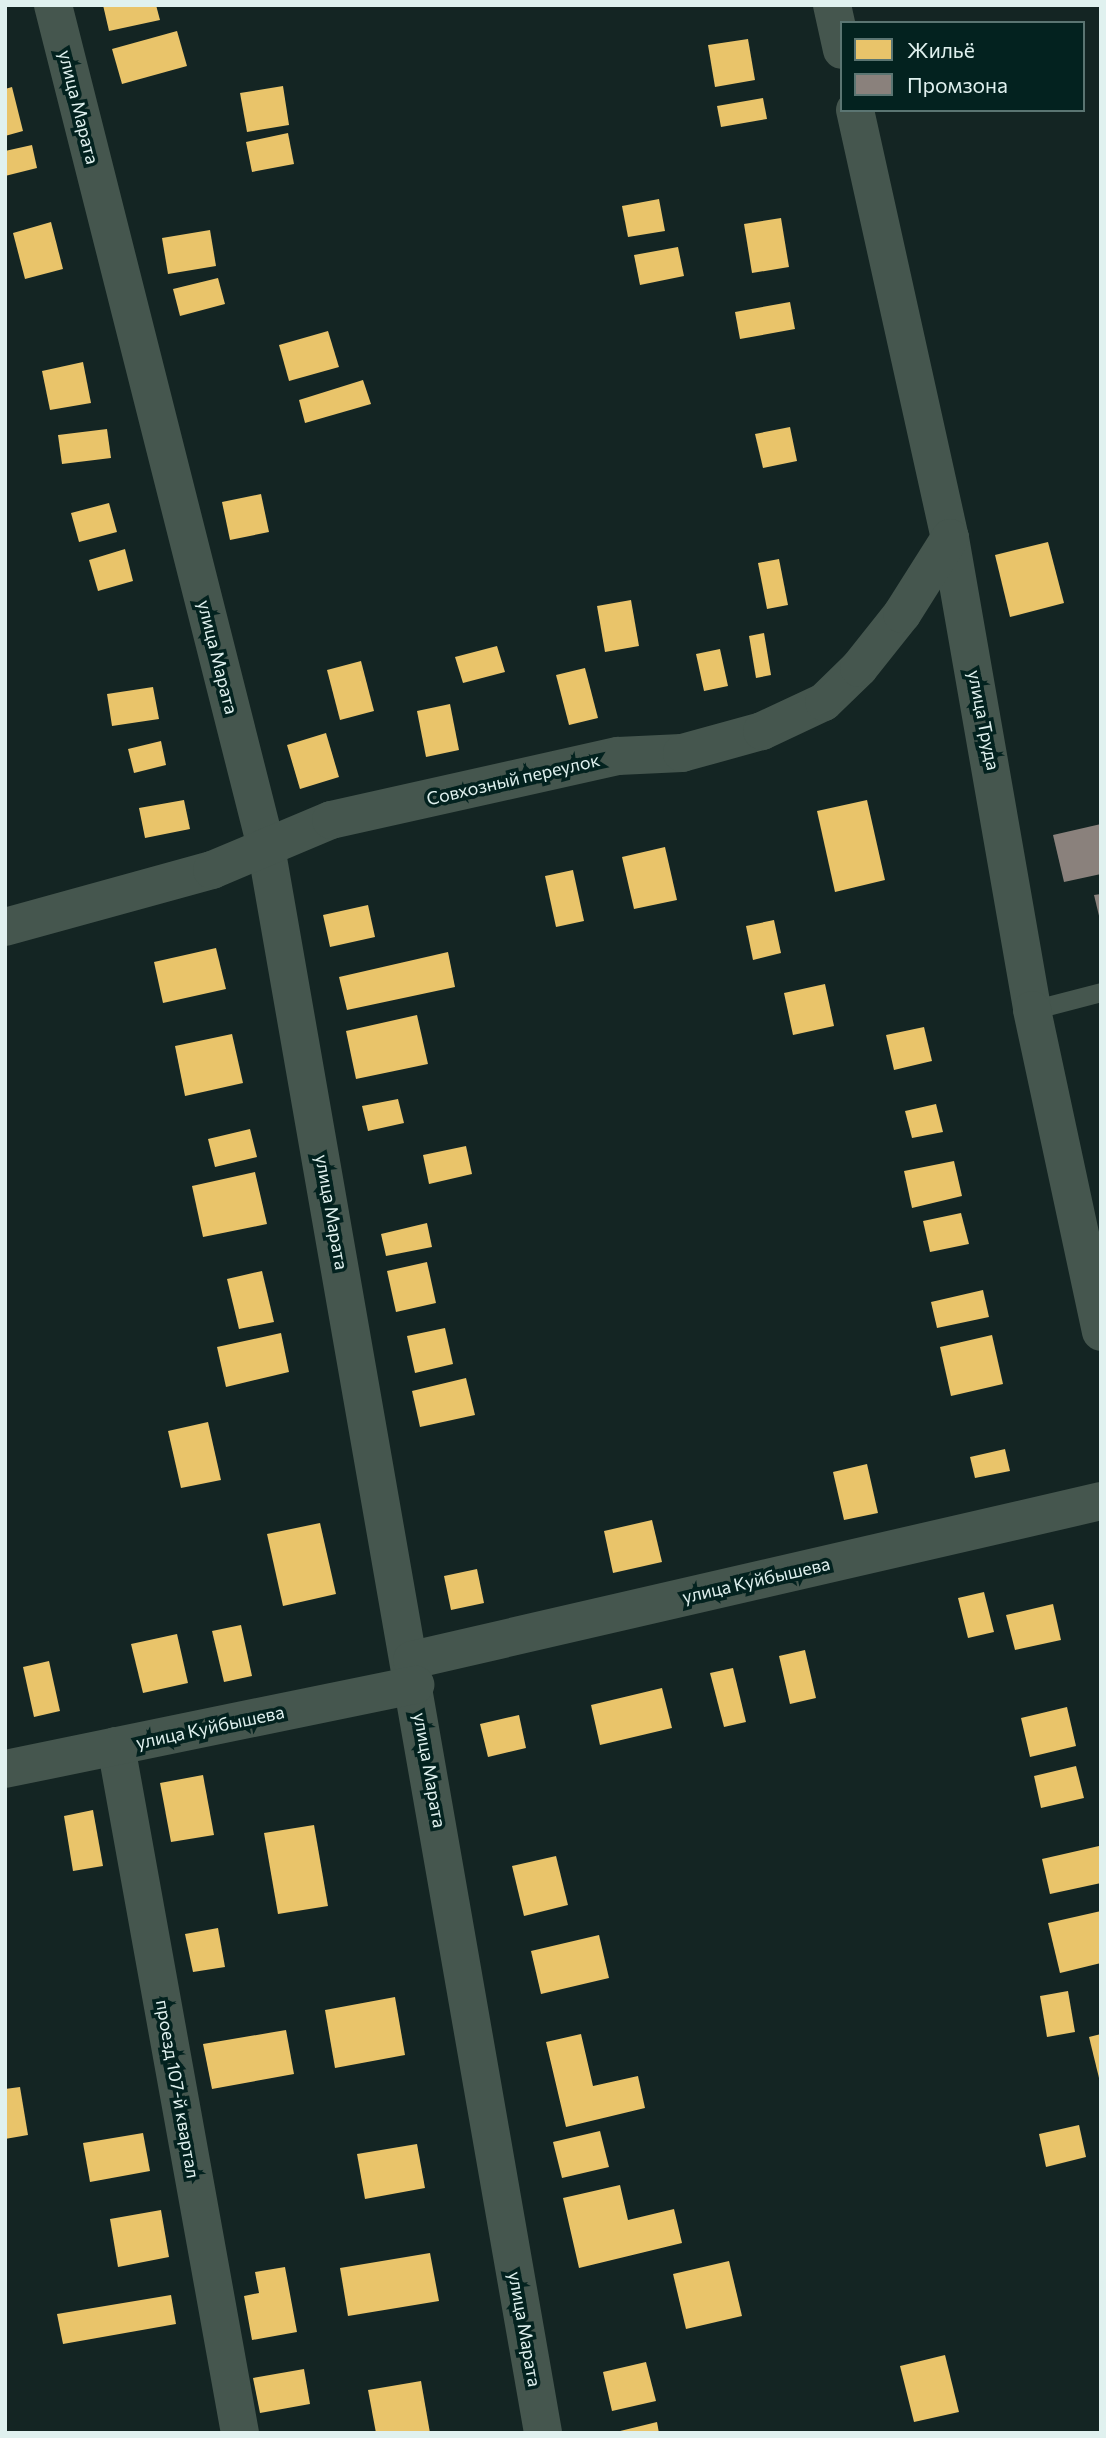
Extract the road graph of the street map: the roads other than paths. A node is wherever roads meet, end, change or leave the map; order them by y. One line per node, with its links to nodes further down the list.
1 (53, 5): 6 (street, улица Марата)
2 (832, 5): 3 (street)
3 (840, 41)
4 (855, 112): 5 (street, улица Труда)
5 (950, 538): 6 (street, Совхозный переулок); 9 (street, улица Труда)
6 (267, 847): 7 (street, Совхозный переулок); 12 (street, улица Марата)
7 (5, 927)
8 (1101, 992): 9 (lane)
9 (1032, 1010): 10 (street, улица Труда)
10 (1101, 1332)
11 (1101, 1501): 12 (street, улица Куйбышева)
12 (414, 1672): 13 (street, улица Куйбышева); 16 (street, улица Марата)
13 (116, 1746): 14 (street, улица Куйбышева); 15 (street, проезд 107-й квартал)
14 (5, 1769)
15 (240, 2433)
16 (543, 2433)

